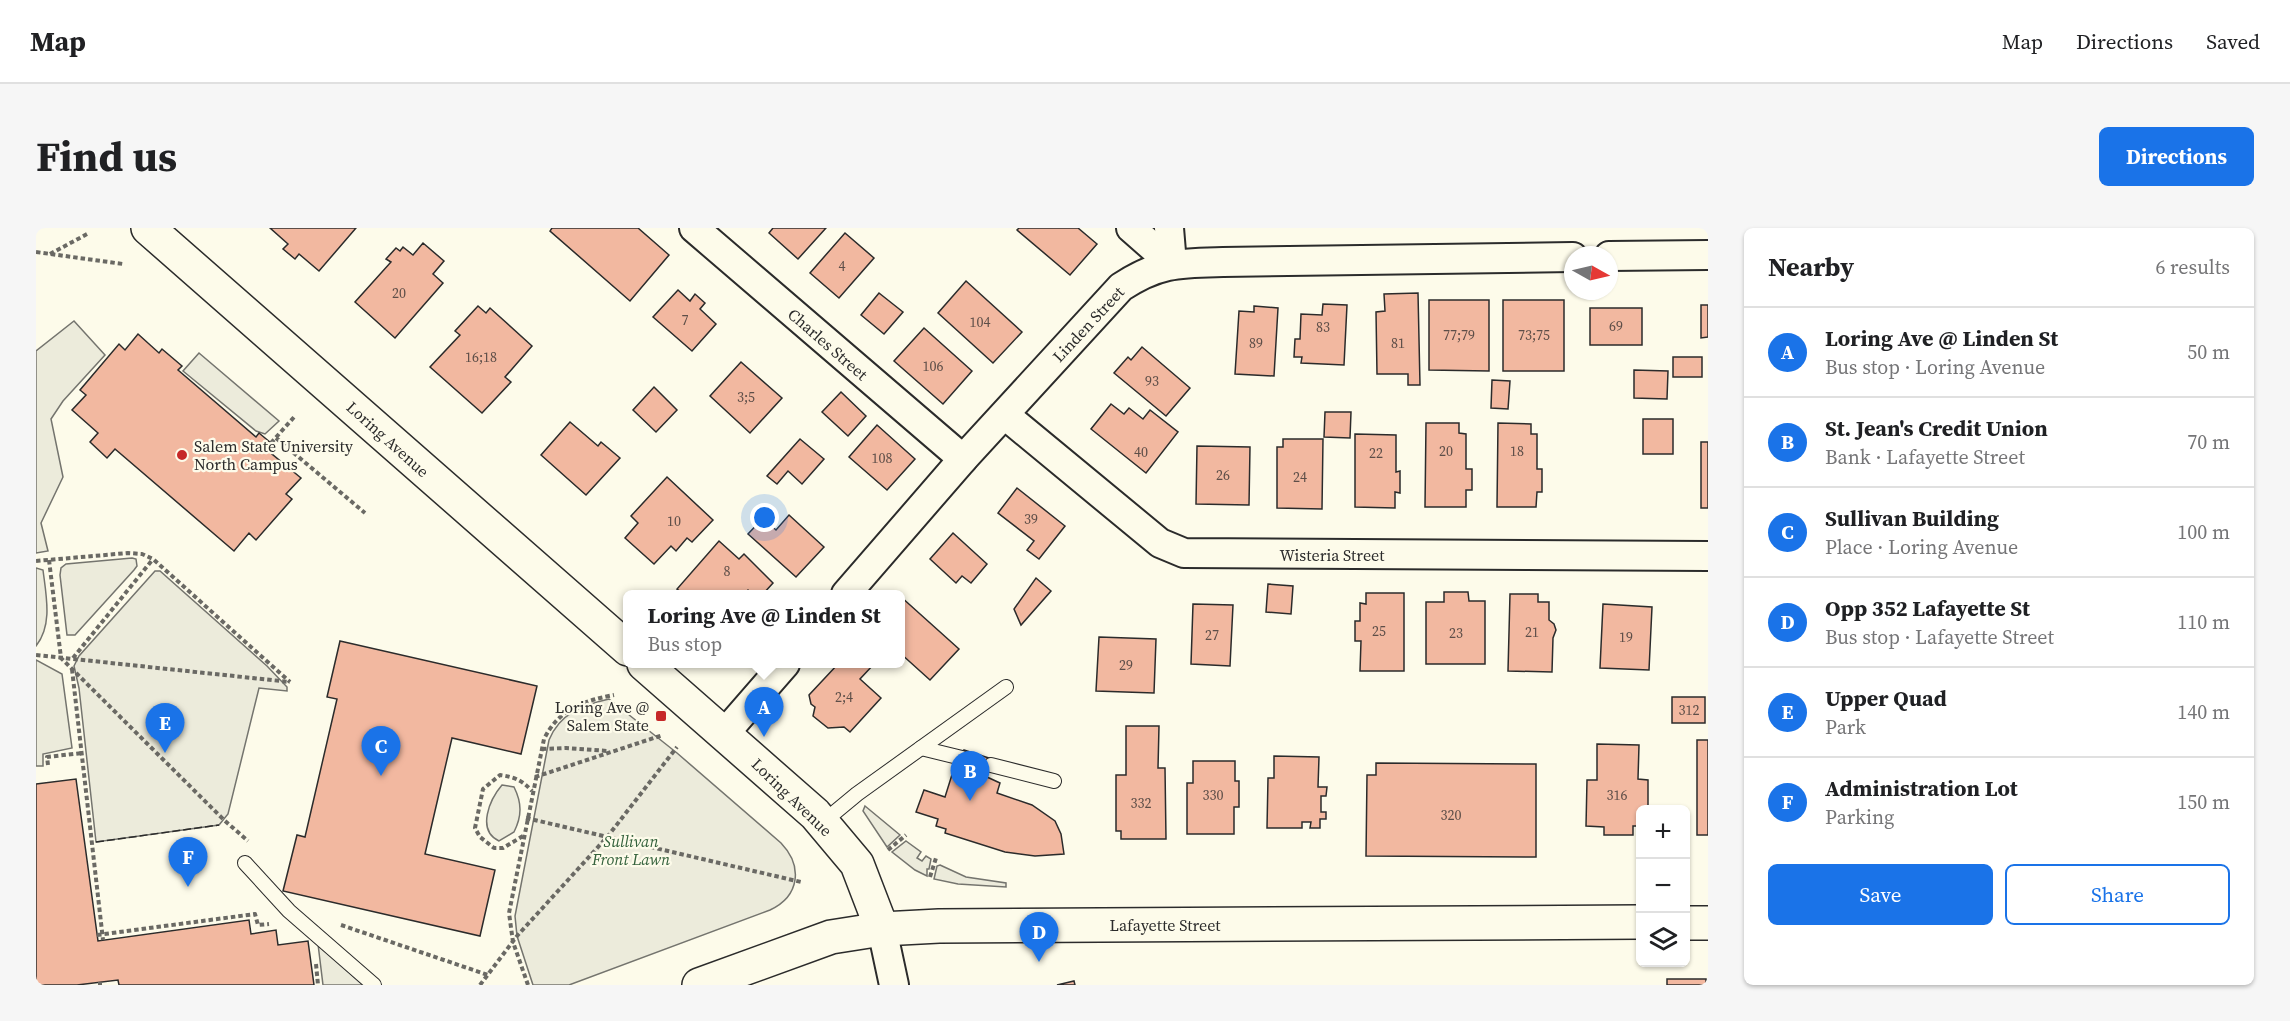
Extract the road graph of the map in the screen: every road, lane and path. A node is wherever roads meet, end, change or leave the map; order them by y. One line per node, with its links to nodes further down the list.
1 (148, 228): 24 (main road, Loring Avenue)
2 (694, 228): 17 (street, Charles Street)
3 (1131, 228): 12 (street)
4 (1169, 228): 12 (street)
5 (89, 233): 7 (path)
6 (36, 252): 7 (path)
7 (50, 254): 11 (path)
8 (1708, 255): 9 (street)
9 (1618, 256)
10 (1564, 257): 12 (street, Linden Street)
11 (123, 264)
12 (1172, 264): 13 (street, Linden Street)
13 (1005, 415): 17 (street, Linden Street); 19 (street, Wisteria Street)
14 (295, 416): 15 (path)
15 (276, 438): 16 (path); 18 (path)
16 (271, 443)
17 (963, 459): 23 (street, Linden Street)
18 (365, 513)
19 (1708, 556)
20 (153, 559): 21 (path); 27 (path); 27 (path)
21 (49, 560): 22 (path); 26 (path)
22 (36, 561)
23 (849, 590)
24 (623, 646)
25 (36, 655): 26 (path)
26 (61, 658): 27 (path); 28 (path)
27 (72, 659)
28 (72, 668): 39 (path); 47 (path)
29 (650, 668): 33 (main road, Loring Avenue)
30 (781, 668): 33 (street)
31 (1006, 687): 36 (lane)
32 (614, 695): 37 (path)
33 (725, 733): 48 (main road, Loring Avenue)
34 (663, 735): 38 (path)
35 (677, 747): 51 (path)
36 (921, 748): 40 (lane); 48 (lane)
37 (542, 749): 38 (path); 43 (path)
38 (609, 752): 43 (path)
39 (82, 753): 41 (path); 62 (path)
40 (962, 758)
41 (48, 765)
42 (990, 765): 44 (lane)
43 (535, 777): 45 (path)
44 (1054, 781)
45 (532, 792): 46 (path); 50 (path)
46 (526, 818): 50 (path); 51 (path)
47 (224, 820)
48 (822, 823): 61 (main road, Loring Avenue)
49 (906, 835): 52 (path)
50 (523, 836): 65 (path)
51 (608, 836): 56 (path); 65 (path)
52 (888, 850)
53 (936, 858): 55 (path)
54 (245, 863): 57 (lane)
55 (930, 878)
56 (801, 882)
57 (299, 919): 62 (path); 66 (path); 67 (lane)
58 (1636, 922): 61 (main road, Lafayette Street)
59 (1690, 923): 60 (main road)
60 (1708, 923)
61 (882, 929): 70 (main road, Lafayette Street); 71 (street)
62 (103, 934): 63 (path); 64 (path)
63 (97, 935)
64 (103, 940)
65 (513, 942): 66 (path); 69 (path)
66 (488, 975): 68 (path)
67 (374, 985)
68 (480, 985)
69 (528, 985)
70 (699, 985)
71 (894, 985)

